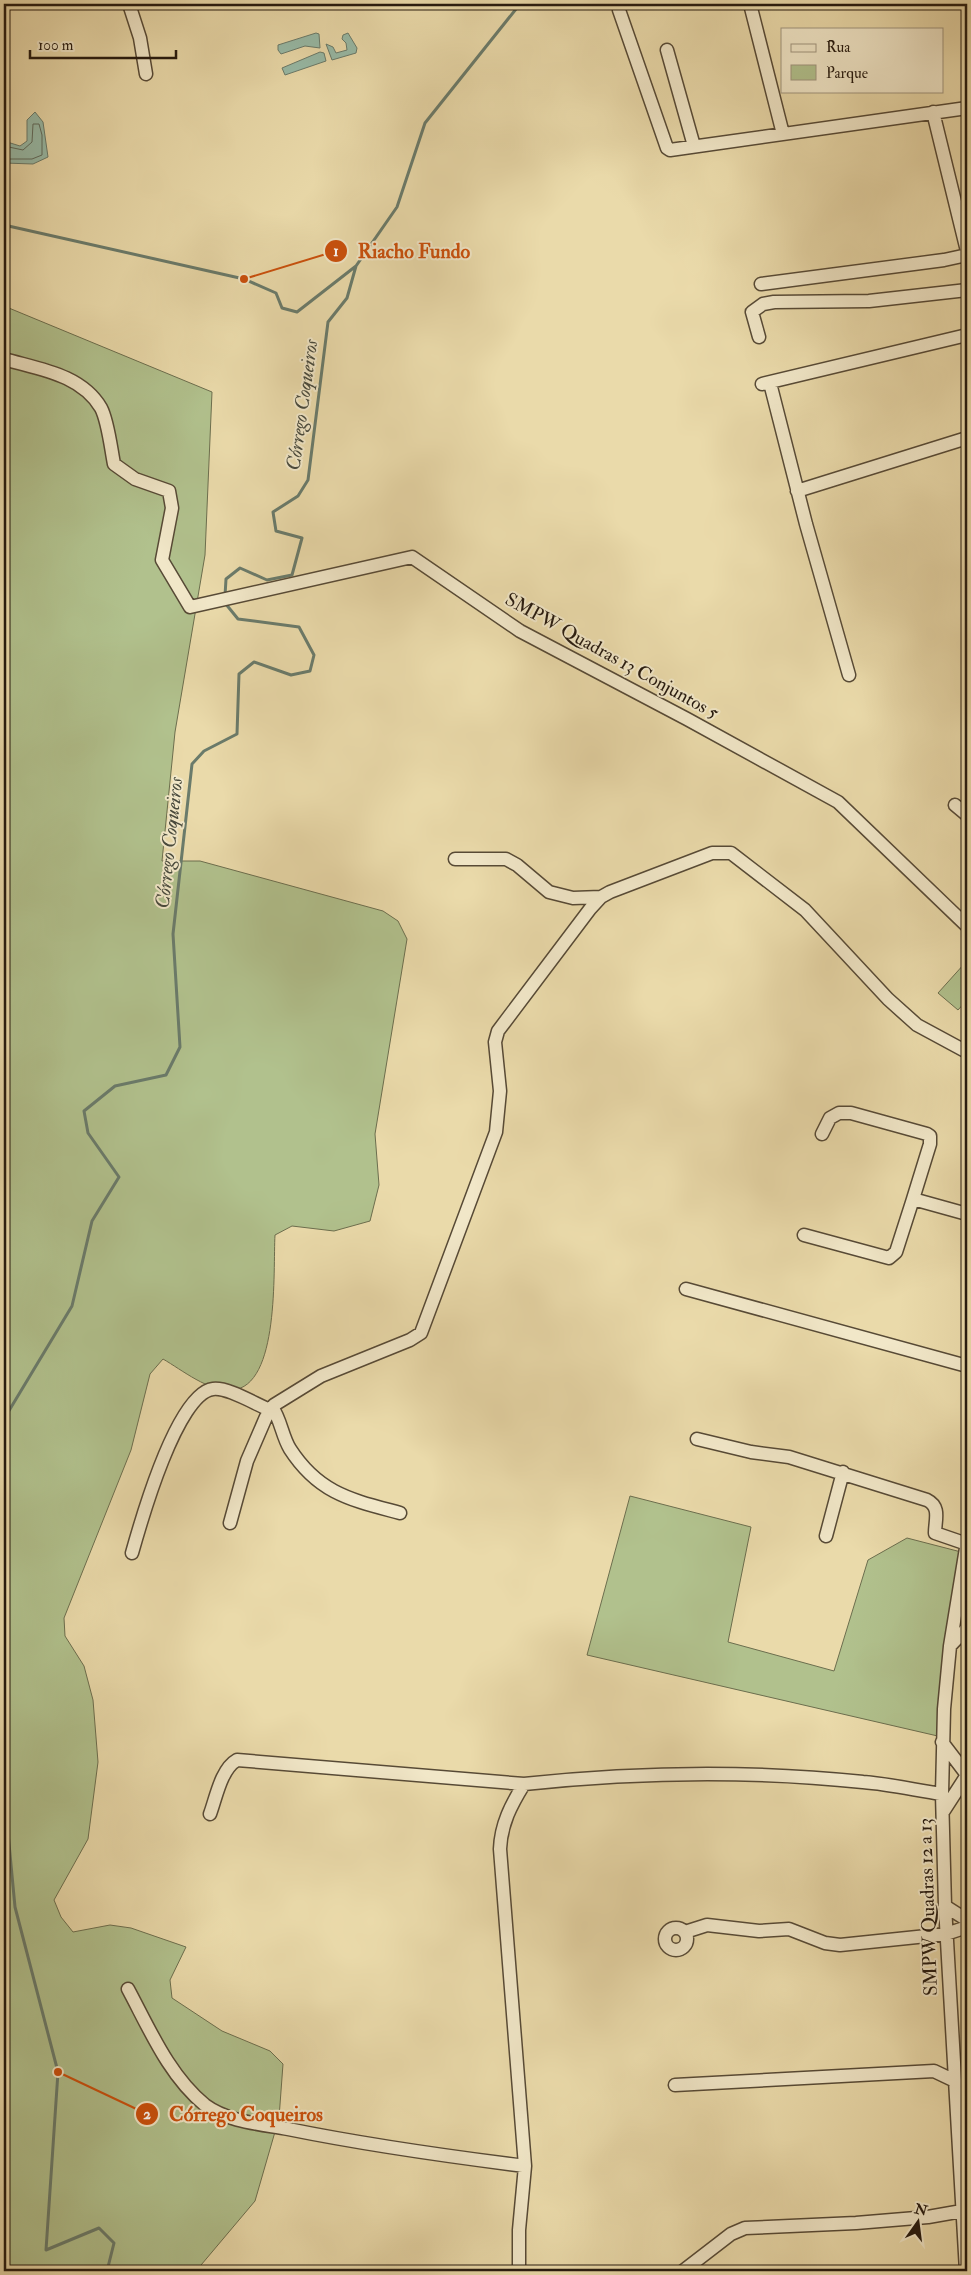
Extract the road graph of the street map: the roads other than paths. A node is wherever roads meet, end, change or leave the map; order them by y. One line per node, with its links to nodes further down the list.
1 (129, 4): 5 (street)
2 (750, 4): 8 (street)
3 (619, 10): 9 (street)
4 (667, 50): 9 (street)
5 (146, 74)
6 (967, 108): 7 (street)
7 (933, 112): 8 (street); 10 (street)
8 (783, 134): 9 (street)
9 (694, 146)
10 (967, 251)
11 (967, 255): 12 (street)
12 (761, 284)
13 (967, 290): 15 (street)
14 (967, 335): 18 (street)
15 (759, 336)
16 (4, 359): 24 (street, SMPW Quadras 13 Conjuntos 5)
17 (967, 440): 18 (street)
18 (798, 491): 19 (street)
19 (848, 675)
20 (956, 805): 21 (street)
21 (967, 816)
22 (455, 859): 23 (street)
23 (600, 897): 25 (street); 32 (street)
24 (967, 926)
25 (967, 1052)
26 (822, 1134): 27 (street)
27 (913, 1199): 28 (street); 29 (street)
28 (967, 1214)
29 (804, 1235)
30 (686, 1289): 31 (street)
31 (964, 1363)
32 (271, 1409): 35 (street); 36 (street); 39 (street)
33 (697, 1439): 34 (street)
34 (843, 1472): 37 (street); 38 (street)
35 (400, 1512)
36 (230, 1523)
37 (826, 1536)
38 (967, 1543): 40 (street, SMPW Quadras 12 a 13)
39 (132, 1553)
40 (956, 1602): 41 (street); 43 (street, SMPW Quadras 12 a 13)
41 (967, 1614)
42 (967, 1628): 43 (street)
43 (950, 1646): 44 (street, SMPW Quadras 12 a 13)
44 (942, 1742): 45 (street); 47 (street, SMPW Quadras 12 a 13)
45 (967, 1775): 48 (street)
46 (524, 1784): 47 (street); 49 (street); 61 (street)
47 (942, 1794): 48 (street, SMPW Quadras 12 a 13)
48 (942, 1812): 50 (street, SMPW Quadras 12 a 13)
49 (210, 1814)
50 (945, 1906): 51 (street); 54 (street, SMPW Quadras 12 a 13)
51 (967, 1920)
52 (967, 1927): 54 (street)
53 (685, 1932): 54 (street)
54 (946, 1934): 56 (street, SMPW Quadras 12 a 13)
55 (128, 1989): 61 (street)
56 (954, 2056): 57 (street); 58 (street, SMPW Quadras 12 a 13)
57 (934, 2071): 58 (street); 59 (street)
58 (955, 2080): 60 (street, SMPW Quadras 12 a 13)
59 (675, 2085)
60 (964, 2158): 62 (street, SMPW Quadras 12 a 13)
61 (524, 2166): 64 (street)
62 (962, 2211): 63 (street, SMPW Quadras 12 a 13); 65 (street)
63 (966, 2266)
64 (519, 2271)
65 (684, 2271)

